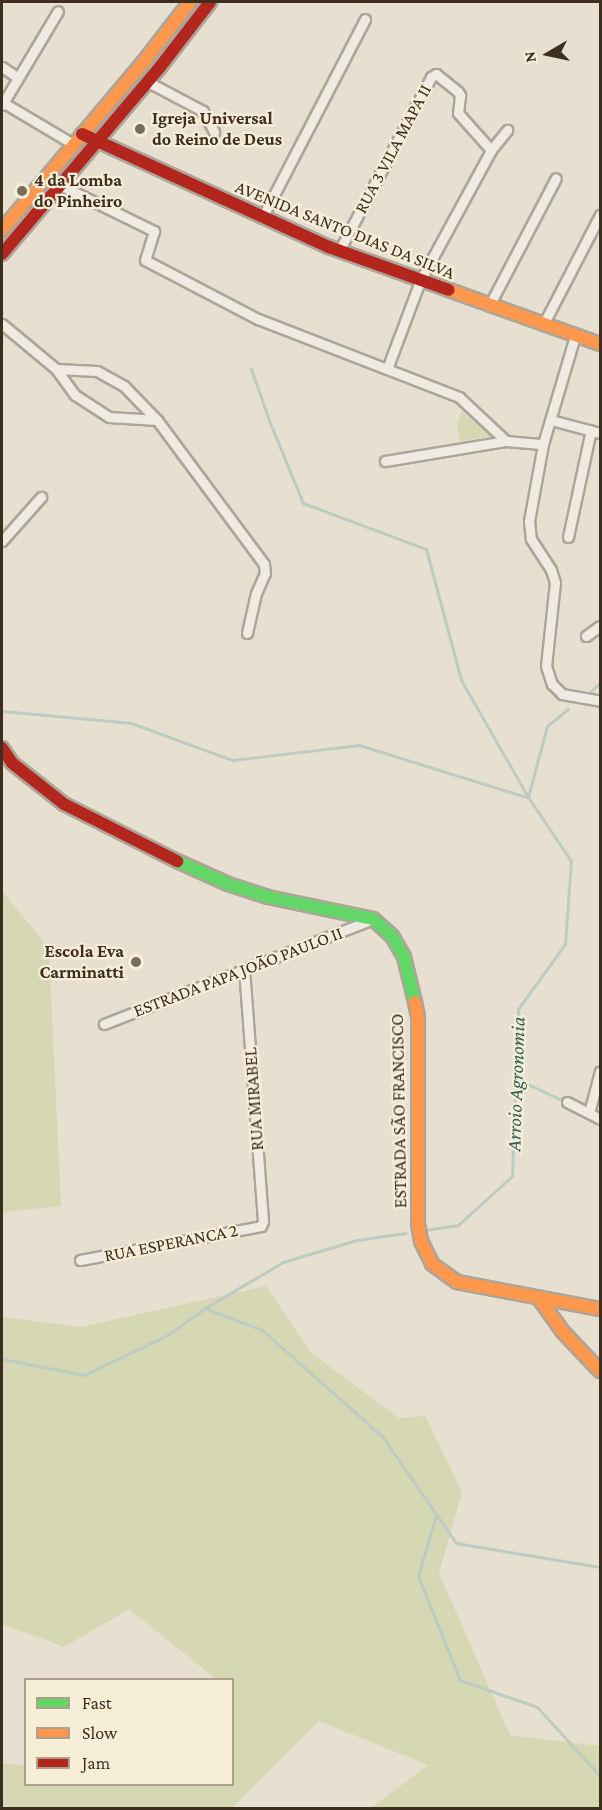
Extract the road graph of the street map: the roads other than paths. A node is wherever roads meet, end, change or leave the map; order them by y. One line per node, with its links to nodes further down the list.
1 (190, 2): 5 (main road)
2 (210, 2): 7 (main road)
3 (58, 11): 8 (street)
4 (365, 19): 20 (street)
5 (145, 60): 7 (main road); 13 (main road)
6 (2, 67): 8 (street)
7 (160, 68): 9 (main road)
8 (17, 77): 10 (street)
9 (148, 82): 12 (street); 14 (main road)
10 (3, 104): 15 (street)
11 (507, 130): 16 (street)
12 (214, 132)
13 (82, 134): 14 (main road, AVENIDA SANTO DIAS DA SILVA); 15 (main road)
14 (98, 141): 18 (main road); 20 (main road, AVENIDA SANTO DIAS DA SILVA)
15 (74, 144): 21 (main road)
16 (490, 150): 22 (street, RUA 3 VILA MAPA II); 24 (street)
17 (556, 178): 25 (street)
18 (60, 185): 23 (main road); 31 (street)
19 (600, 215): 27 (street)
20 (262, 218): 22 (main road, AVENIDA SANTO DIAS DA SILVA)
21 (2, 228)
22 (339, 251): 24 (main road, AVENIDA SANTO DIAS DA SILVA)
23 (2, 254)
24 (420, 281): 25 (main road, AVENIDA SANTO DIAS DA SILVA); 31 (street)
25 (489, 306): 27 (main road, AVENIDA SANTO DIAS DA SILVA)
26 (2, 324): 30 (street)
27 (543, 325): 28 (main road, AVENIDA SANTO DIAS DA SILVA)
28 (575, 336): 29 (main road, AVENIDA SANTO DIAS DA SILVA); 33 (street)
29 (600, 344)
30 (56, 369): 32 (street); 32 (street)
31 (387, 369): 35 (street)
32 (157, 420): 42 (street)
33 (551, 420): 34 (street); 36 (street)
34 (596, 432): 39 (street)
35 (506, 441): 36 (street); 37 (street)
36 (543, 444): 44 (street)
37 (384, 461)
38 (41, 497): 40 (street)
39 (568, 537)
40 (2, 541)
41 (600, 626): 43 (street)
42 (247, 633)
43 (586, 636)
44 (600, 702)
45 (2, 748): 46 (main road)
46 (372, 919): 47 (street, ESTRADA PAPA JOÃO PAULO II); 55 (main road, ESTRADA SÃO FRANCISCO)
47 (244, 971): 48 (street, ESTRADA PAPA JOÃO PAULO II); 53 (street, RUA MIRABEL)
48 (104, 1024)
49 (600, 1071): 51 (street)
50 (567, 1102): 51 (street)
51 (589, 1113): 52 (street)
52 (600, 1119)
53 (261, 1226): 54 (street, RUA ESPERANCA 2)
54 (80, 1260)
55 (538, 1297): 56 (main road, ESTRADA SÃO FRANCISCO); 57 (main road)
56 (600, 1308)
57 (600, 1371)

